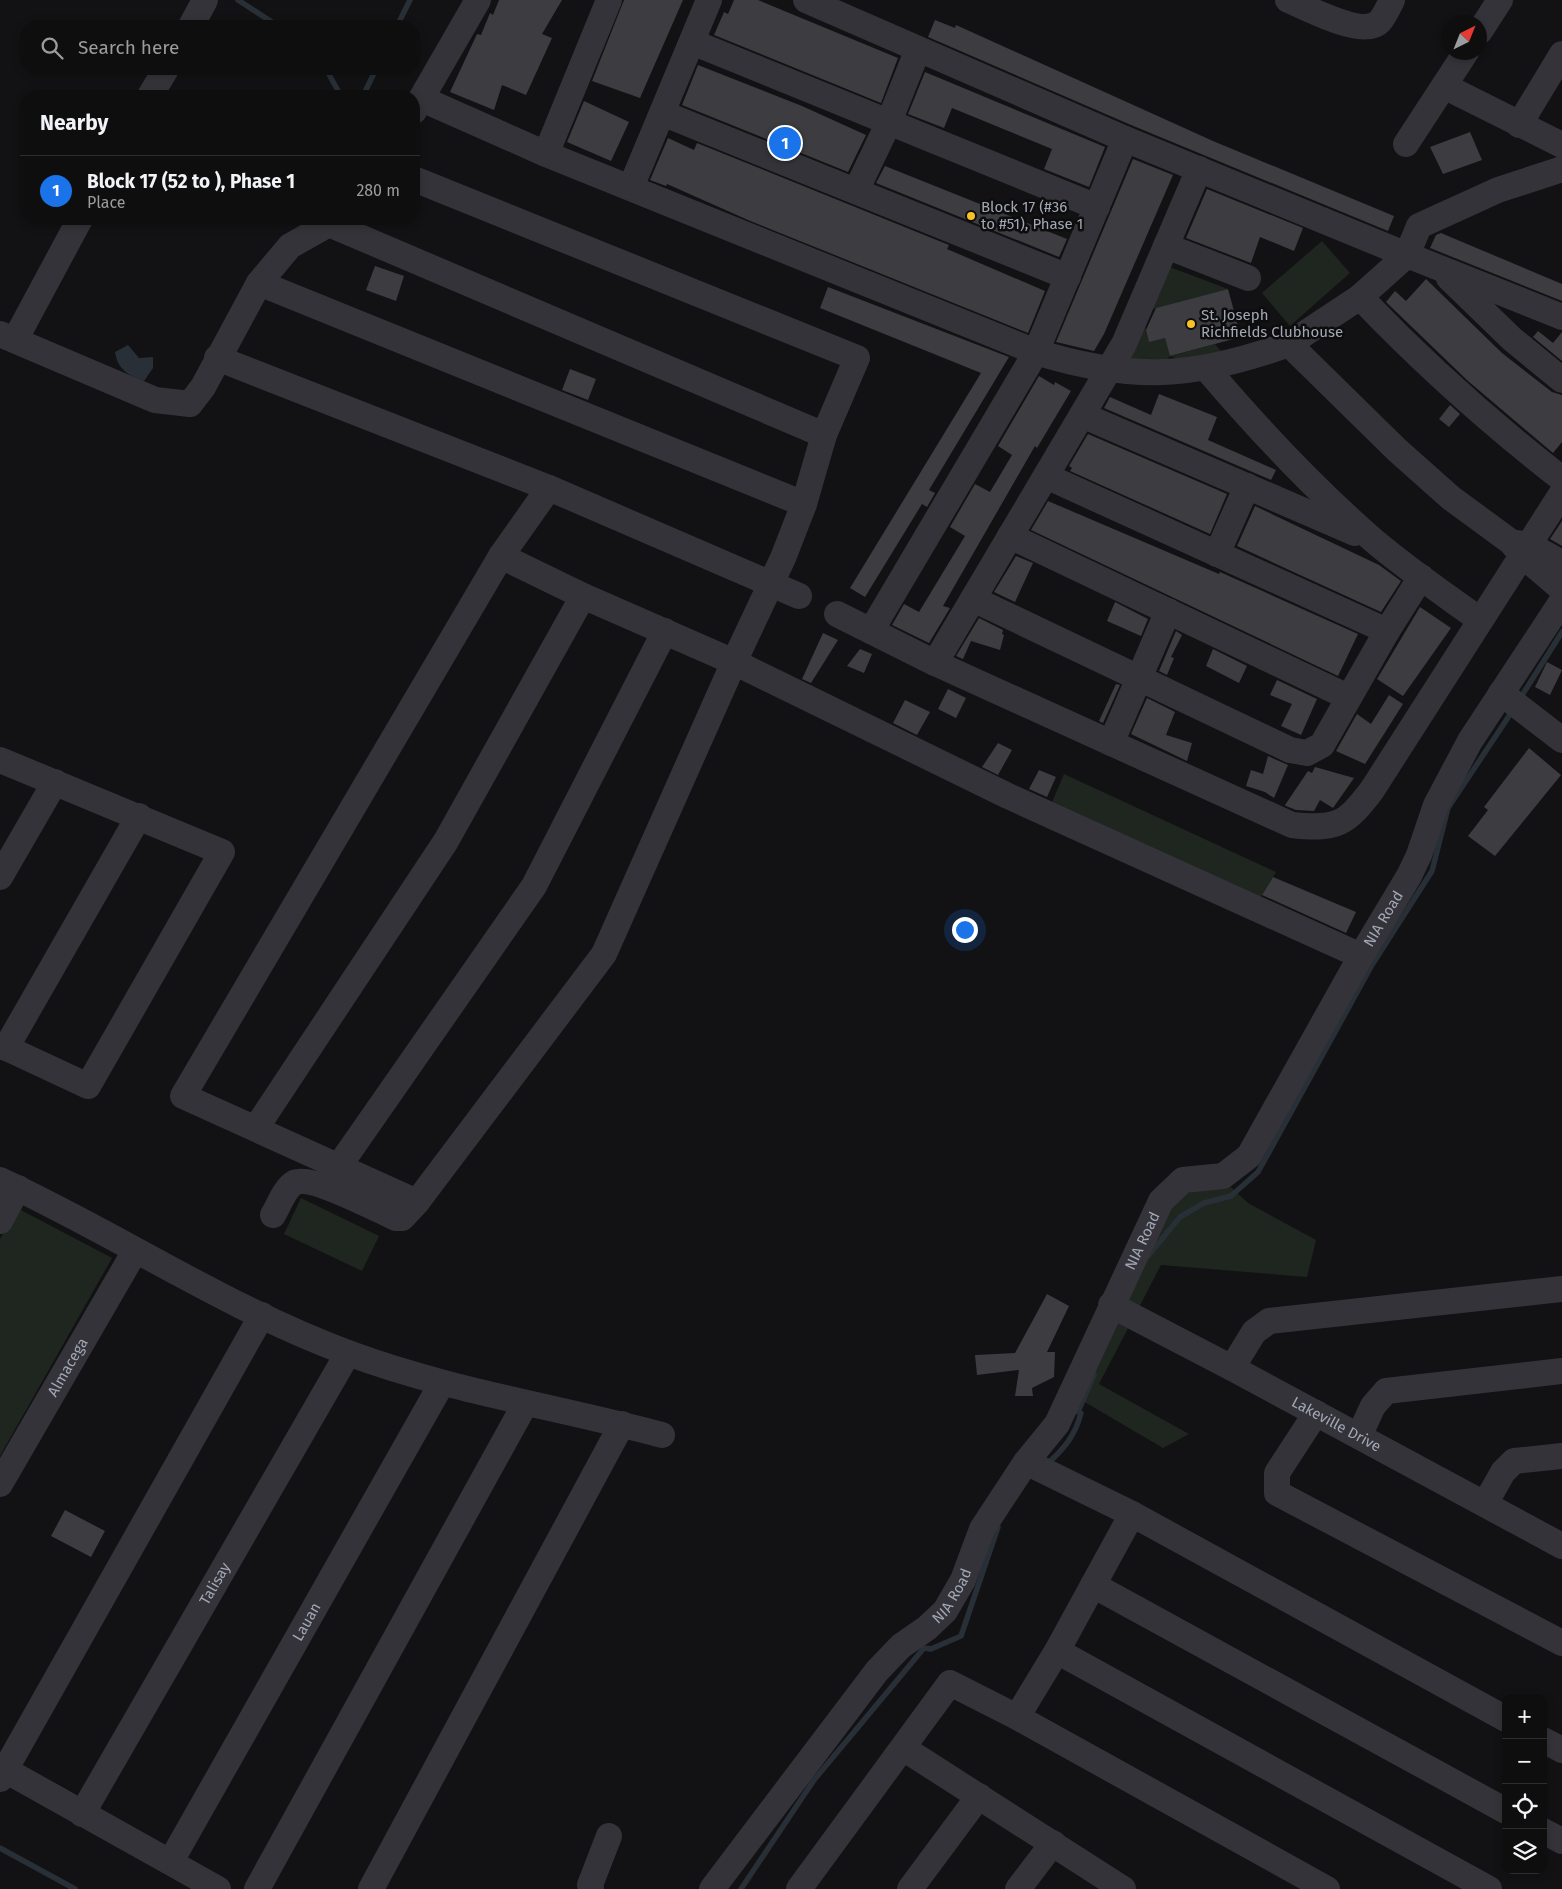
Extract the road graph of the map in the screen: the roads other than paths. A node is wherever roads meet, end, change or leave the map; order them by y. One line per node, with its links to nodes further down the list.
1 (205, 0): 9 (street)
2 (478, 0): 18 (street)
3 (609, 0): 26 (street)
4 (709, 0): 11 (street)
5 (806, 0): 12 (street)
6 (1288, 0): 7 (street)
7 (1392, 0)
8 (1500, 0): 10 (street)
9 (194, 20)
10 (1487, 21)
11 (692, 42): 20 (street); 21 (street)
12 (918, 49): 21 (street); 23 (street)
13 (1562, 54): 22 (street)
14 (1461, 60): 16 (street)
15 (162, 75): 17 (street)
16 (1444, 86): 22 (street); 24 (street)
17 (154, 90)
18 (420, 102)
19 (420, 106): 26 (street)
20 (662, 113): 30 (street); 31 (street)
21 (889, 122): 31 (street); 32 (street)
22 (1519, 125): 25 (street)
23 (1125, 139): 28 (street); 32 (street)
24 (1406, 144)
25 (1562, 145)
26 (546, 154): 30 (street)
27 (1562, 168): 37 (street)
28 (1199, 169): 36 (street); 37 (street)
29 (420, 180): 52 (street)
30 (631, 187): 46 (street)
31 (856, 191): 39 (street)
32 (1097, 207): 39 (street)
33 (76, 225): 44 (street)
34 (326, 225): 41 (street)
35 (338, 225): 52 (street)
36 (1166, 246): 40 (street); 49 (street)
37 (1407, 255): 38 (street); 42 (street)
38 (1440, 268): 43 (street); 50 (street)
39 (1068, 277): 46 (street)
40 (1248, 278)
41 (259, 283): 47 (street); 58 (street)
42 (1360, 297): 45 (street); 54 (street)
43 (1562, 317)
44 (7, 337): 47 (street)
45 (1289, 344): 48 (street); 61 (street)
46 (1036, 352): 49 (street); 76 (street)
47 (217, 358): 56 (street)
48 (1206, 368): 49 (street); 60 (street)
49 (1109, 370): 51 (street)
50 (1562, 380)
51 (1082, 415): 53 (street); 55 (street)
52 (824, 435): 58 (street)
53 (1046, 476): 59 (street); 62 (street)
54 (1562, 479)
55 (1247, 486): 60 (street); 62 (street)
56 (549, 488): 63 (street); 66 (street)
57 (1562, 493): 61 (street)
58 (804, 504): 66 (street)
59 (1010, 536): 70 (street); 72 (street)
60 (1375, 541): 65 (street)
61 (1521, 547): 64 (street); 67 (street); 74 (street)
62 (1217, 554): 77 (street)
63 (501, 556): 68 (street); 91 (street)
64 (1562, 563)
65 (1422, 577): 74 (street); 77 (street)
66 (772, 583): 69 (street); 78 (street)
67 (1562, 589)
68 (582, 596): 75 (street); 91 (street)
69 (799, 596)
70 (972, 599): 79 (street); 80 (street)
71 (1562, 602): 81 (street, NIA Road)
72 (1168, 611): 80 (street); 82 (street)
73 (837, 614): 76 (street)
74 (1480, 620): 84 (street)
75 (665, 630): 78 (street); 92 (street)
76 (871, 631): 79 (street)
77 (1387, 631): 82 (street)
78 (734, 662): 89 (street); 92 (street)
79 (935, 662): 84 (street)
80 (1140, 678): 82 (street); 84 (street)
81 (1501, 693): 83 (street); 89 (street, NIA Road)
82 (1348, 697)
83 (1562, 740)
84 (1111, 743)
85 (0, 760): 86 (street)
86 (55, 782): 87 (street); 88 (street)
87 (139, 816): 90 (street); 90 (street)
88 (0, 877)
89 (1361, 956): 98 (street, NIA Road)
90 (3, 1047)
91 (256, 1128): 92 (street)
92 (334, 1177): 94 (street)
93 (9, 1184): 95 (street); 96 (street)
94 (273, 1215)
95 (0, 1221)
96 (135, 1251): 99 (street); 111 (street, Almacega)
97 (1562, 1288): 101 (street)
98 (1111, 1306): 101 (street, Lakeville Drive); 110 (street, NIA Road)
99 (262, 1315): 100 (street); 123 (street)
100 (348, 1354): 103 (street); 126 (street, Talisay)
101 (1232, 1368): 105 (street, Lakeville Drive)
102 (1562, 1371): 108 (street)
103 (442, 1383): 104 (street); 131 (street, Lauan)
104 (525, 1404): 106 (street); 134 (street)
105 (1316, 1413): 108 (street, Lakeville Drive); 116 (street)
106 (622, 1424): 107 (street); 135 (street)
107 (662, 1435)
108 (1359, 1436): 112 (street, Lakeville Drive)
109 (1562, 1456): 112 (street)
110 (1034, 1467): 113 (street); 137 (street, NIA Road)
111 (0, 1484)
112 (1485, 1504): 114 (street, Lakeville Drive)
113 (1132, 1514): 115 (street); 119 (street)
114 (1562, 1546)
115 (1093, 1585): 117 (street); 125 (street)
116 (1562, 1643)
117 (1057, 1651): 118 (street); 142 (street)
118 (1017, 1717): 121 (street); 141 (street)
119 (1502, 1717)
120 (1547, 1742): 122 (street)
121 (903, 1748): 124 (street); 138 (street)
122 (1562, 1750)
123 (2, 1772): 126 (street)
124 (979, 1796): 130 (street); 139 (street)
125 (1502, 1808)
126 (82, 1814): 131 (street)
127 (1547, 1833): 129 (street)
128 (609, 1836): 136 (street)
129 (1562, 1841)
130 (1053, 1843): 132 (street); 140 (street)
131 (171, 1861): 133 (street)
132 (1120, 1888)
133 (218, 1889)
134 (257, 1889)
135 (370, 1889)
136 (591, 1889)
137 (712, 1889)
138 (798, 1889)
139 (910, 1889)
140 (1018, 1889)
141 (1327, 1889)
142 (1489, 1889)

